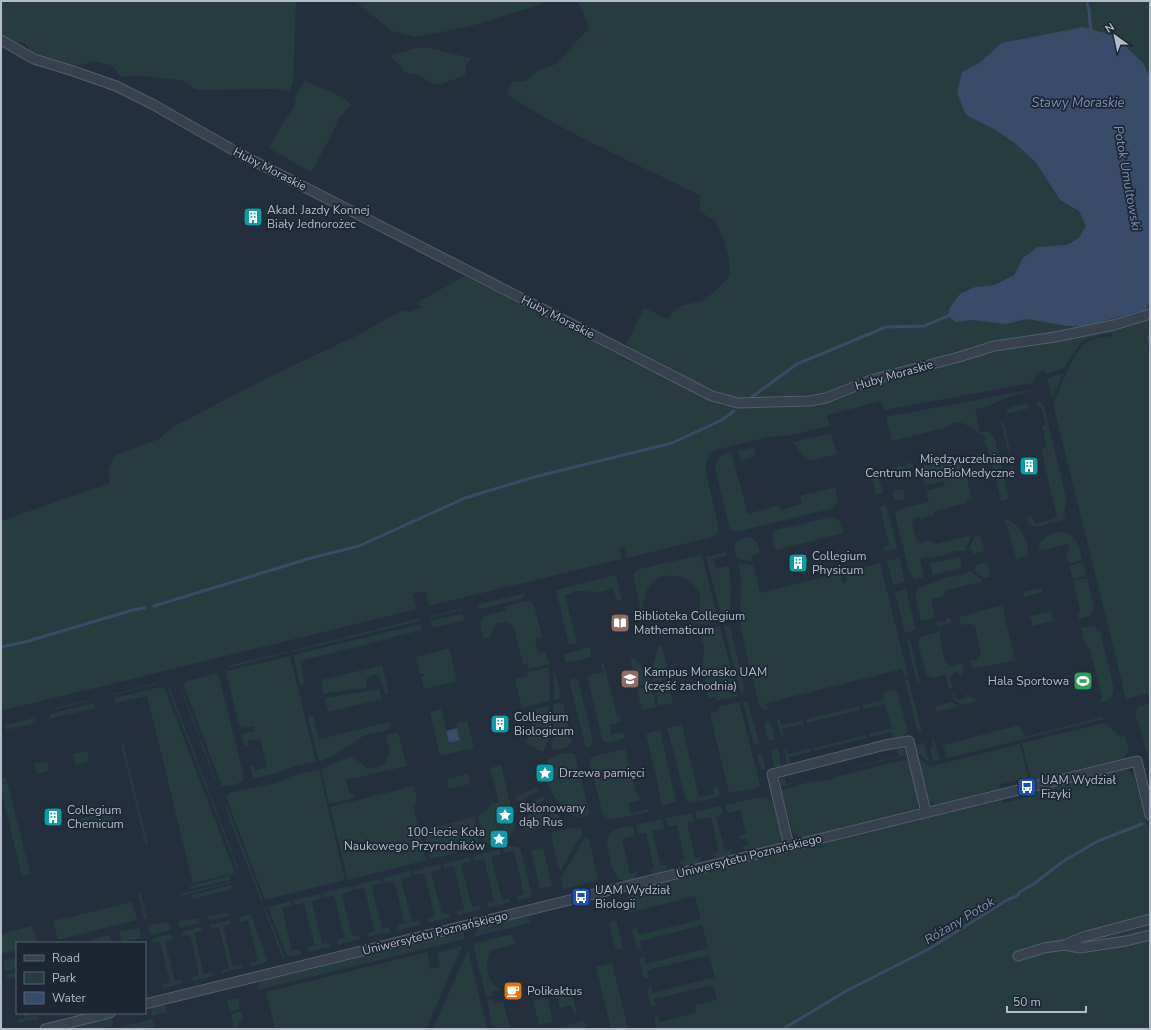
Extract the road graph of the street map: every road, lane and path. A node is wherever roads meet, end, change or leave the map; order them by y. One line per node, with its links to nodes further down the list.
1 (1, 40): 2 (street, Huby Moraskie)
2 (1150, 314)
3 (926, 812): 4 (street, Uniwersytetu Poznańskiego); 5 (street, Uniwersytetu Poznańskiego); 5 (street)
4 (1150, 814)
5 (789, 846): 10 (street, Uniwersytetu Poznańskiego)
6 (1150, 920): 8 (street)
7 (1150, 936): 8 (street)
8 (1064, 945): 9 (street)
9 (1018, 956)
10 (146, 1004)
11 (106, 1014): 12 (street)
12 (45, 1029)

